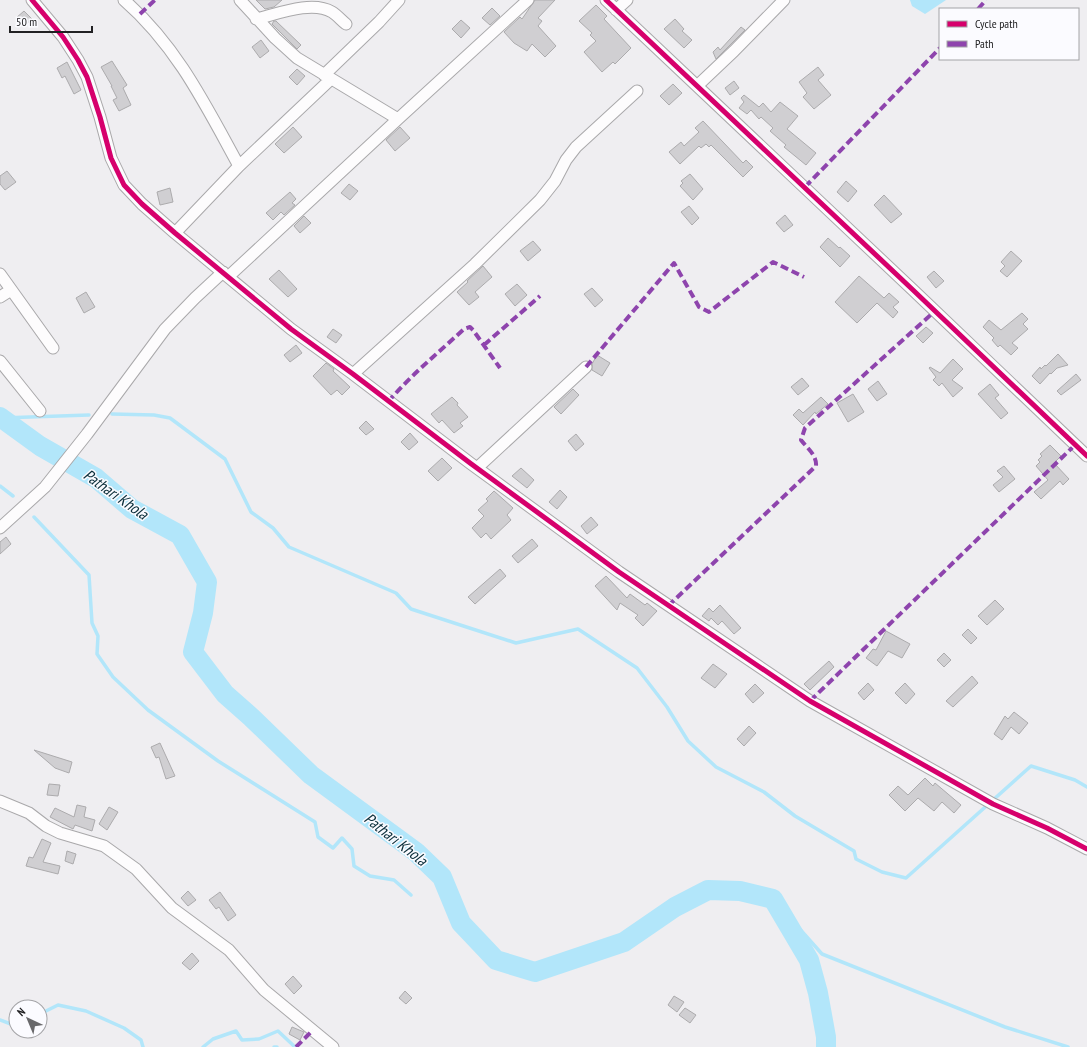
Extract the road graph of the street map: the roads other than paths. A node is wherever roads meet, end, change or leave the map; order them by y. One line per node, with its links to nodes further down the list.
1 (32, 0): 17 (street)
2 (124, 0): 16 (street)
3 (240, 0): 10 (street)
4 (399, 0): 12 (street)
5 (528, 0): 15 (street)
6 (606, 0): 9 (street)
7 (627, 0): 9 (street)
8 (784, 0): 13 (street)
9 (616, 10): 13 (street)
10 (256, 19): 11 (street); 12 (street)
11 (346, 24)
12 (328, 77): 15 (street); 16 (street)
13 (696, 86): 27 (street)
14 (637, 91): 25 (street)
15 (398, 118): 19 (street)
16 (239, 166): 17 (street)
17 (175, 233): 19 (street)
18 (0, 274): 20 (street)
19 (226, 274): 25 (street); 29 (street)
20 (11, 290): 21 (street); 22 (street)
21 (0, 297)
22 (53, 348)
23 (0, 361): 26 (street)
24 (586, 367): 28 (street)
25 (353, 374): 28 (street)
26 (40, 411)
27 (1087, 456)
28 (477, 468): 31 (street)
29 (0, 528)
30 (0, 801): 32 (street)
31 (1087, 849)
32 (333, 1047)

